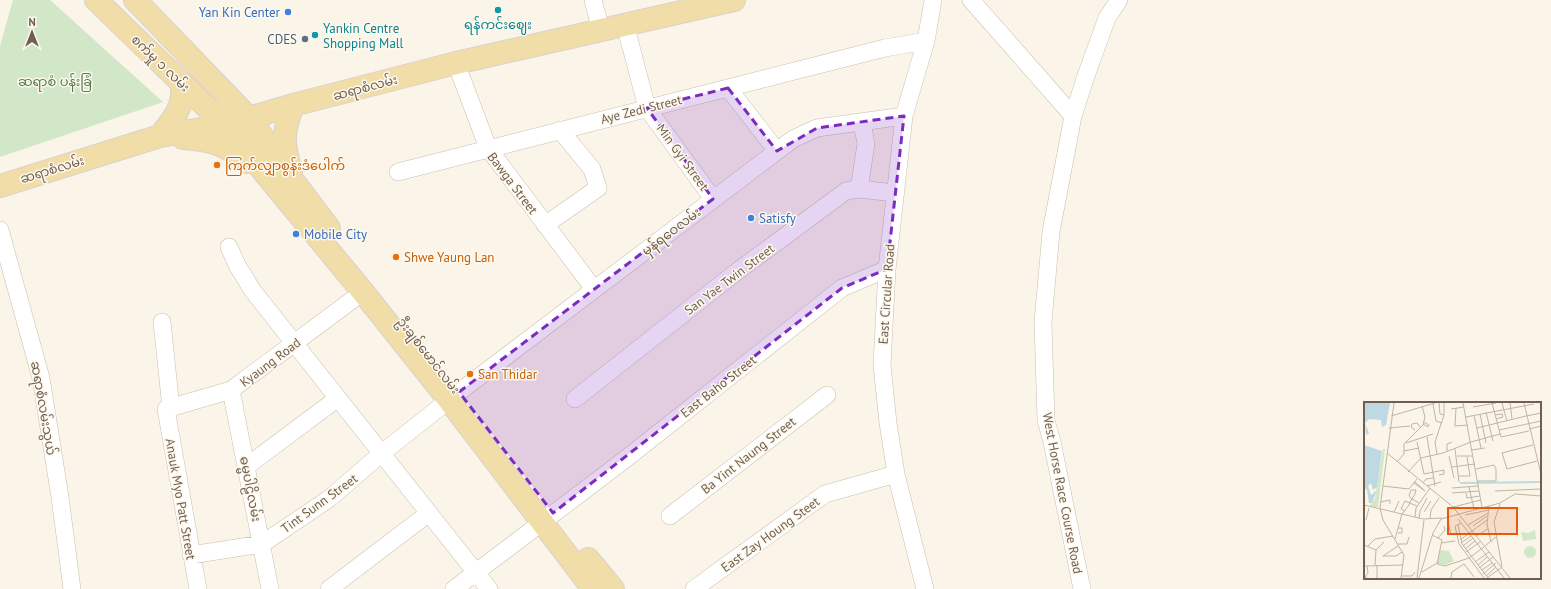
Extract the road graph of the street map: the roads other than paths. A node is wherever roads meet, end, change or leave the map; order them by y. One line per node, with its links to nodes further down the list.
1 (98, 0): 13 (main road, စက်မှု ၁ လမ်း)
2 (135, 0): 12 (main road, စက်မှု ၁ လမ်း)
3 (593, 0): 9 (street)
4 (734, 0): 8 (main road, ဆရာစံလမ်း)
5 (933, 0): 10 (street, East Circular Road)
6 (971, 0): 18 (street)
7 (1118, 0): 18 (street, West Horse Race Course Road)
8 (625, 24): 9 (main road, ဆရာစံလမ်း); 16 (street, Min Gyi Street)
9 (601, 30): 11 (main road, ဆရာစံလမ်း)
10 (926, 40): 14 (street, Aye Zedi Street); 17 (street, East Circular Road)
11 (456, 63): 15 (main road, ဆရာစံလမ်း); 24 (street, Bawga Street)
12 (201, 68): 15 (main road); 19 (main road, စက်မှု ၁ လမ်း)
13 (182, 84): 21 (main road, စက်မှု ၁ လမ်း); 23 (main road)
14 (728, 88): 16 (street, Aye Zedi Street); 25 (street)
15 (293, 105): 19 (main road, ဆရာစံလမ်း); 28 (main road)
16 (647, 108): 22 (street, Aye Zedi Street); 31 (street, Min Gyi Street)
17 (904, 116): 20 (street, မှန်ရဝေလမ်း); 30 (street, East Circular Road)
18 (1074, 116): 65 (street, West Horse Race Course Road)
19 (249, 118): 21 (main road, ဆရာစံလမ်း); 28 (main road, ဦးချစ်မောင်လမ်း)
20 (862, 122): 25 (street, မှန်ရဝေလမ်း); 29 (street)
21 (225, 125): 23 (main road, ဆရာစံလမ်း); 28 (main road, ဦးချစ်မောင်လမ်း)
22 (560, 130): 24 (street, Aye Zedi Street); 32 (street)
23 (160, 136): 27 (main road, ဆရာစံလမ်း); 28 (main road)
24 (488, 148): 26 (street, Aye Zedi Street); 32 (street, Bawga Street)
25 (777, 151): 31 (street, မှန်ရဝေလမ်း)
26 (398, 172)
27 (0, 186)
28 (288, 188): 37 (main road, ဦးချစ်မောင်လမ်း); 42 (main road, ဦးချစ်မောင်လမ်း)
29 (859, 188): 30 (street, San Yae Twin Street); 44 (street, San Yae Twin Street)
30 (895, 193): 35 (street, East Circular Road)
31 (713, 199): 36 (street, မှန်ရဝေလမ်း)
32 (545, 225): 36 (street, Bawga Street)
33 (0, 230): 55 (street, ဆရာစံလမ်းသွယ်)
34 (229, 247): 39 (street)
35 (887, 269): 48 (street, East Circular Road); 51 (street, East Baho Street)
36 (594, 289): 42 (street, မှန်ရဝေလမ်း)
37 (363, 292): 39 (street, Kyaung Road); 42 (main road, ဦးချစ်မောင်လမ်း)
38 (162, 322): 45 (street, Anauk Myo Patt Street)
39 (295, 343): 40 (street, Kyaung Road); 43 (street)
40 (231, 390): 45 (street, Kyaung Road); 47 (street, ဓမ္မပါဠိလမ်း)
41 (827, 395): 50 (street, Ba Yint Naung Street)
42 (454, 396): 46 (street, Tint Sunn Street); 51 (main road, ဦးချစ်မောင်လမ်း)
43 (338, 398): 46 (street); 47 (street)
44 (575, 399)
45 (169, 408): 53 (street, Anauk Myo Patt Street)
46 (382, 453): 49 (street); 52 (street, Tint Sunn Street)
47 (247, 466): 52 (street, ဓမ္မပါဠိလမ်း)
48 (896, 474): 63 (street, East Zay Houng Steet); 64 (street, East Circular Road)
49 (429, 513): 54 (street); 58 (street)
50 (670, 516)
51 (547, 517): 54 (street, East Baho Street); 61 (main road, ဦးချစ်မောင်လမ်း); 62 (main road, ဦးချစ်မောင်လမ်း)
52 (262, 544): 53 (street, Tint Sunn Street); 57 (street, ဓမ္မပါဠိလမ်း)
53 (192, 555): 56 (street, Anauk Myo Patt Street)
54 (476, 572): 59 (street, East Baho Street); 60 (street)
55 (72, 589)
56 (198, 589)
57 (270, 589)
58 (329, 589)
59 (454, 589)
60 (489, 589)
61 (593, 589)
62 (613, 589)
63 (694, 589)
64 (925, 589)
65 (1082, 589)

